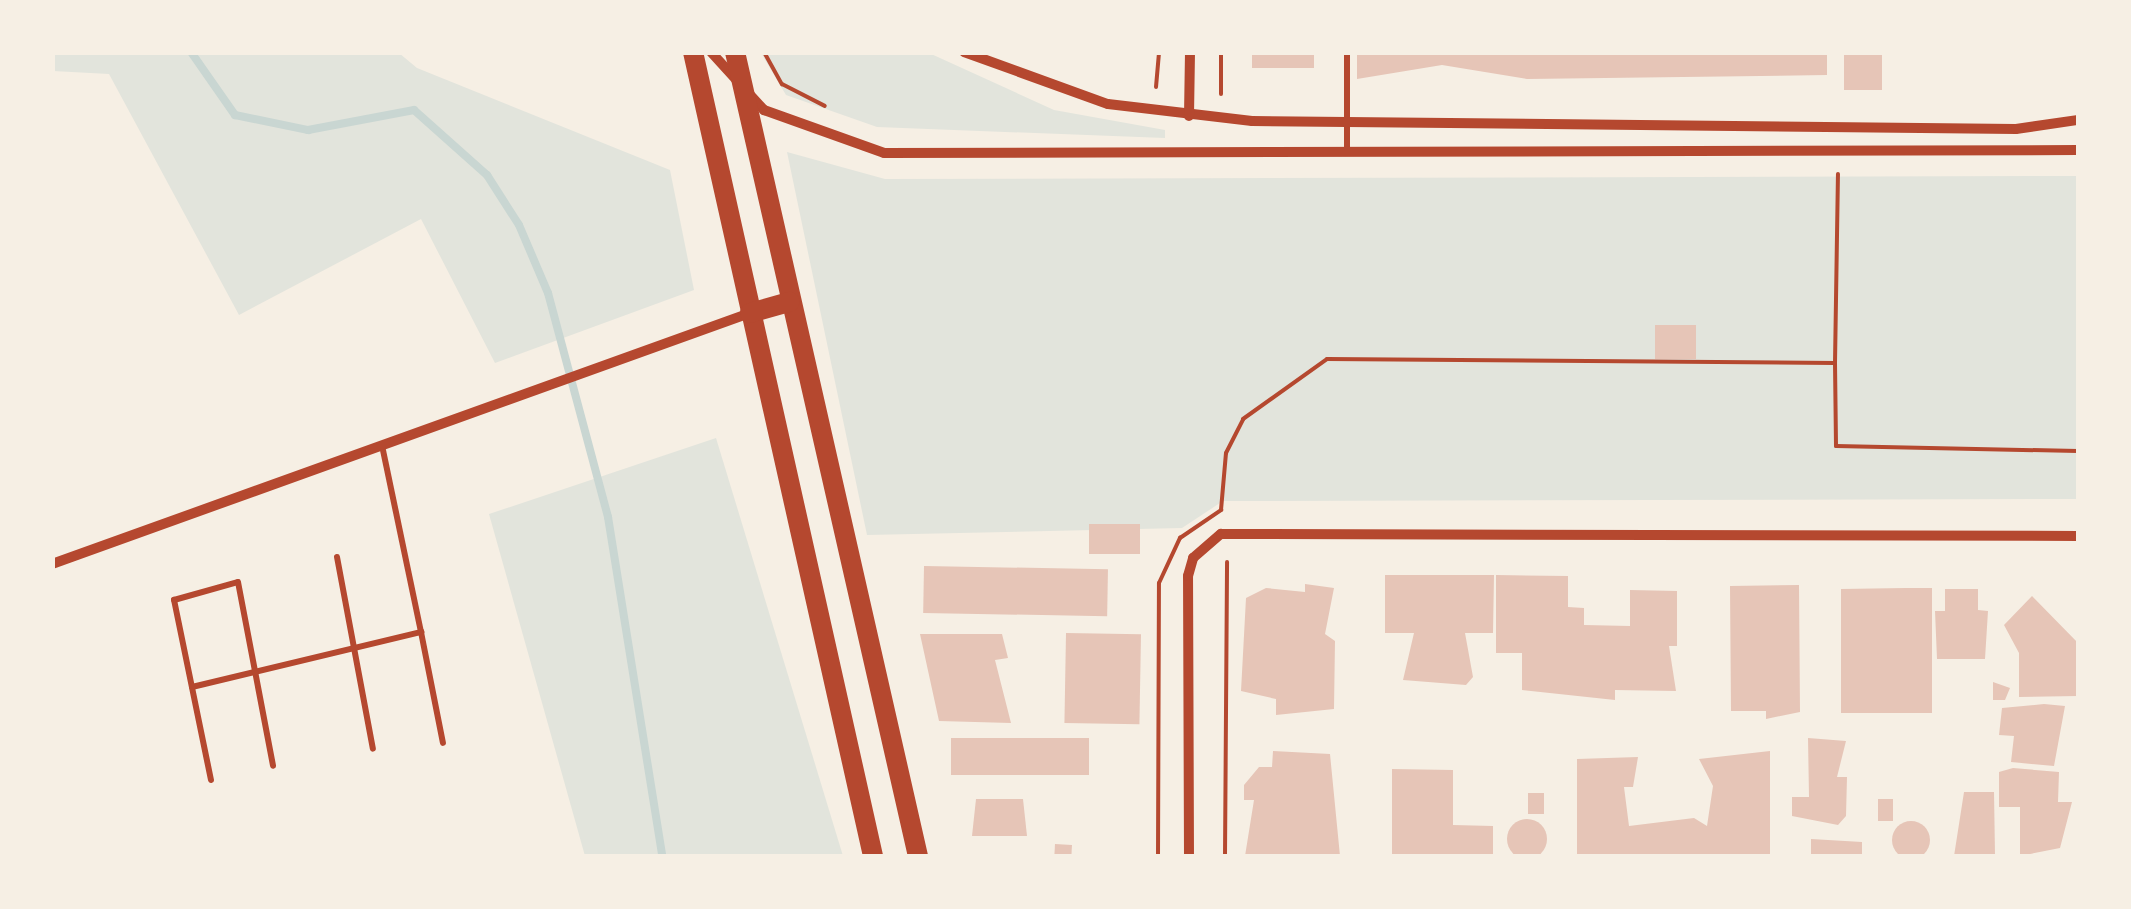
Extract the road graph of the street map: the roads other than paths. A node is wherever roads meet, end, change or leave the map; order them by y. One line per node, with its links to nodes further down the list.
1 (693, 52): 14 (highway)
2 (711, 52): 7 (street)
3 (735, 52): 7 (highway)
4 (964, 52): 8 (street)
5 (1190, 52): 8 (street)
6 (1347, 52): 10 (lane)
7 (745, 97): 11 (street); 13 (highway)
8 (1189, 116): 10 (street)
9 (2078, 120): 10 (street)
10 (1347, 122): 11 (lane)
11 (1347, 149): 12 (street)
12 (2078, 150)
13 (789, 302): 14 (highway); 28 (highway)
14 (750, 313): 15 (street); 27 (highway)
15 (382, 444): 18 (street); 19 (lane)
16 (2078, 536): 29 (street)
17 (337, 557): 20 (lane)
18 (52, 564)
19 (422, 632): 20 (lane); 23 (lane)
20 (354, 648): 21 (lane); 24 (lane)
21 (256, 672): 22 (lane); 22 (lane); 25 (lane)
22 (192, 687): 26 (lane)
23 (443, 744)
24 (373, 749)
25 (273, 766)
26 (211, 780)
27 (873, 856)
28 (918, 856)
29 (1189, 856)

